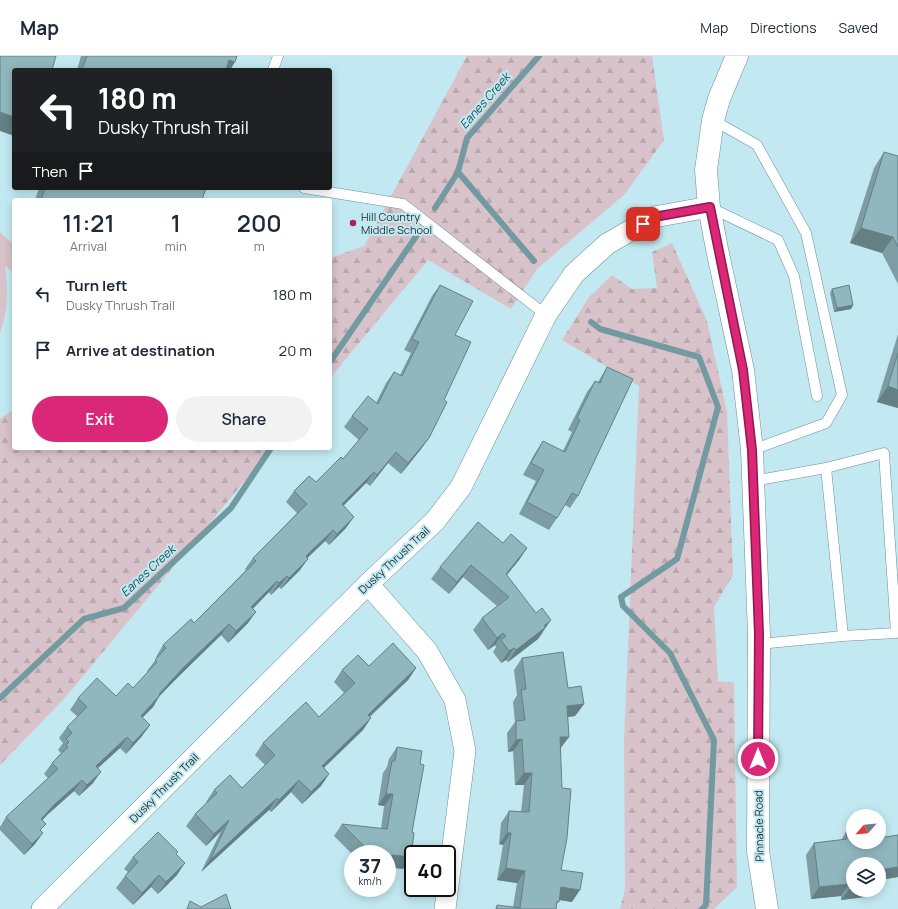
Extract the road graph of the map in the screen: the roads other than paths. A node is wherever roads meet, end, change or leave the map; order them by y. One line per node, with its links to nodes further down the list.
1 (278, 56): 3 (lane)
2 (736, 56): 4 (street, Pinnacle Road)
3 (274, 68)
4 (713, 120): 6 (street, Pinnacle Road); 9 (lane)
5 (316, 190): 7 (lane)
6 (710, 207): 7 (street, Dusky Thrush Trail); 8 (lane); 9 (street, Pinnacle Road)
7 (546, 315): 12 (street, Dusky Thrush Trail)
8 (817, 396)
9 (752, 450): 11 (street, Pinnacle Road)
10 (826, 468): 11 (lane); 13 (lane); 13 (lane)
11 (753, 481): 14 (street, Pinnacle Road)
12 (368, 584): 15 (street, Dusky Thrush Trail); 16 (street)
13 (843, 636): 14 (lane)
14 (759, 644): 17 (street, Pinnacle Road)
15 (55, 905)
16 (445, 909)
17 (767, 909)

